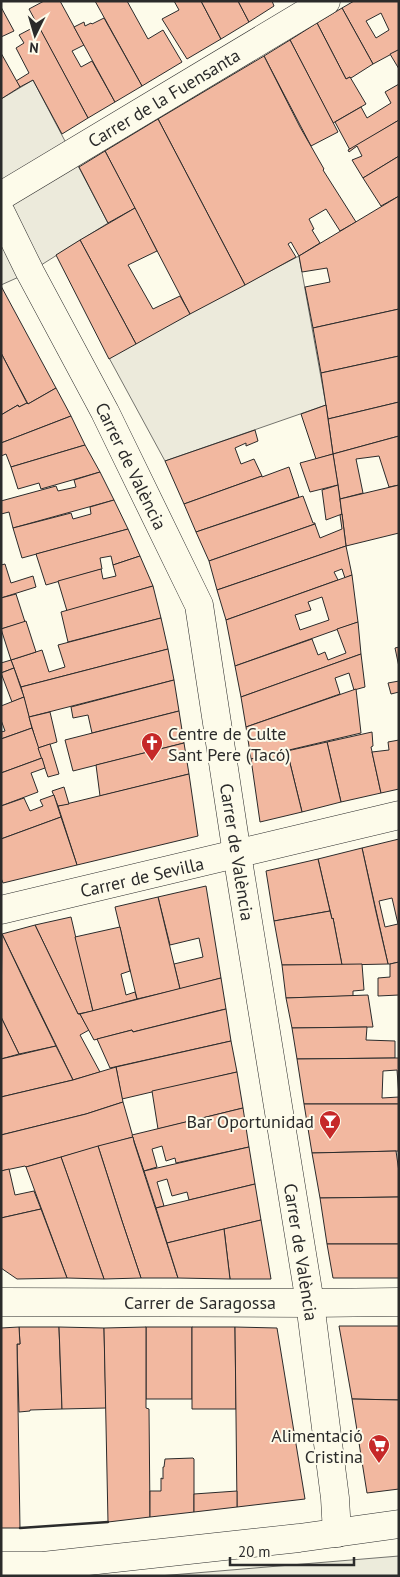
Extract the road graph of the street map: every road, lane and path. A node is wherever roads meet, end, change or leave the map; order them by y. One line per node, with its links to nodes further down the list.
1 (326, 1): 2 (street, Carrer de la Fuensanta)
2 (1, 196)
3 (1, 213): 5 (street, Carrer de València)
4 (399, 815): 5 (street, Carrer de Sevilla)
5 (237, 854): 6 (street, Carrer de Sevilla); 9 (street, Carrer de València)
6 (1, 910)
7 (1, 1302): 9 (street, Carrer de Saragossa)
8 (399, 1302): 9 (street, Carrer de Saragossa)
9 (310, 1303): 11 (street, Carrer de València)
10 (399, 1524): 11 (street)
11 (337, 1533): 12 (street)
12 (1, 1566)

